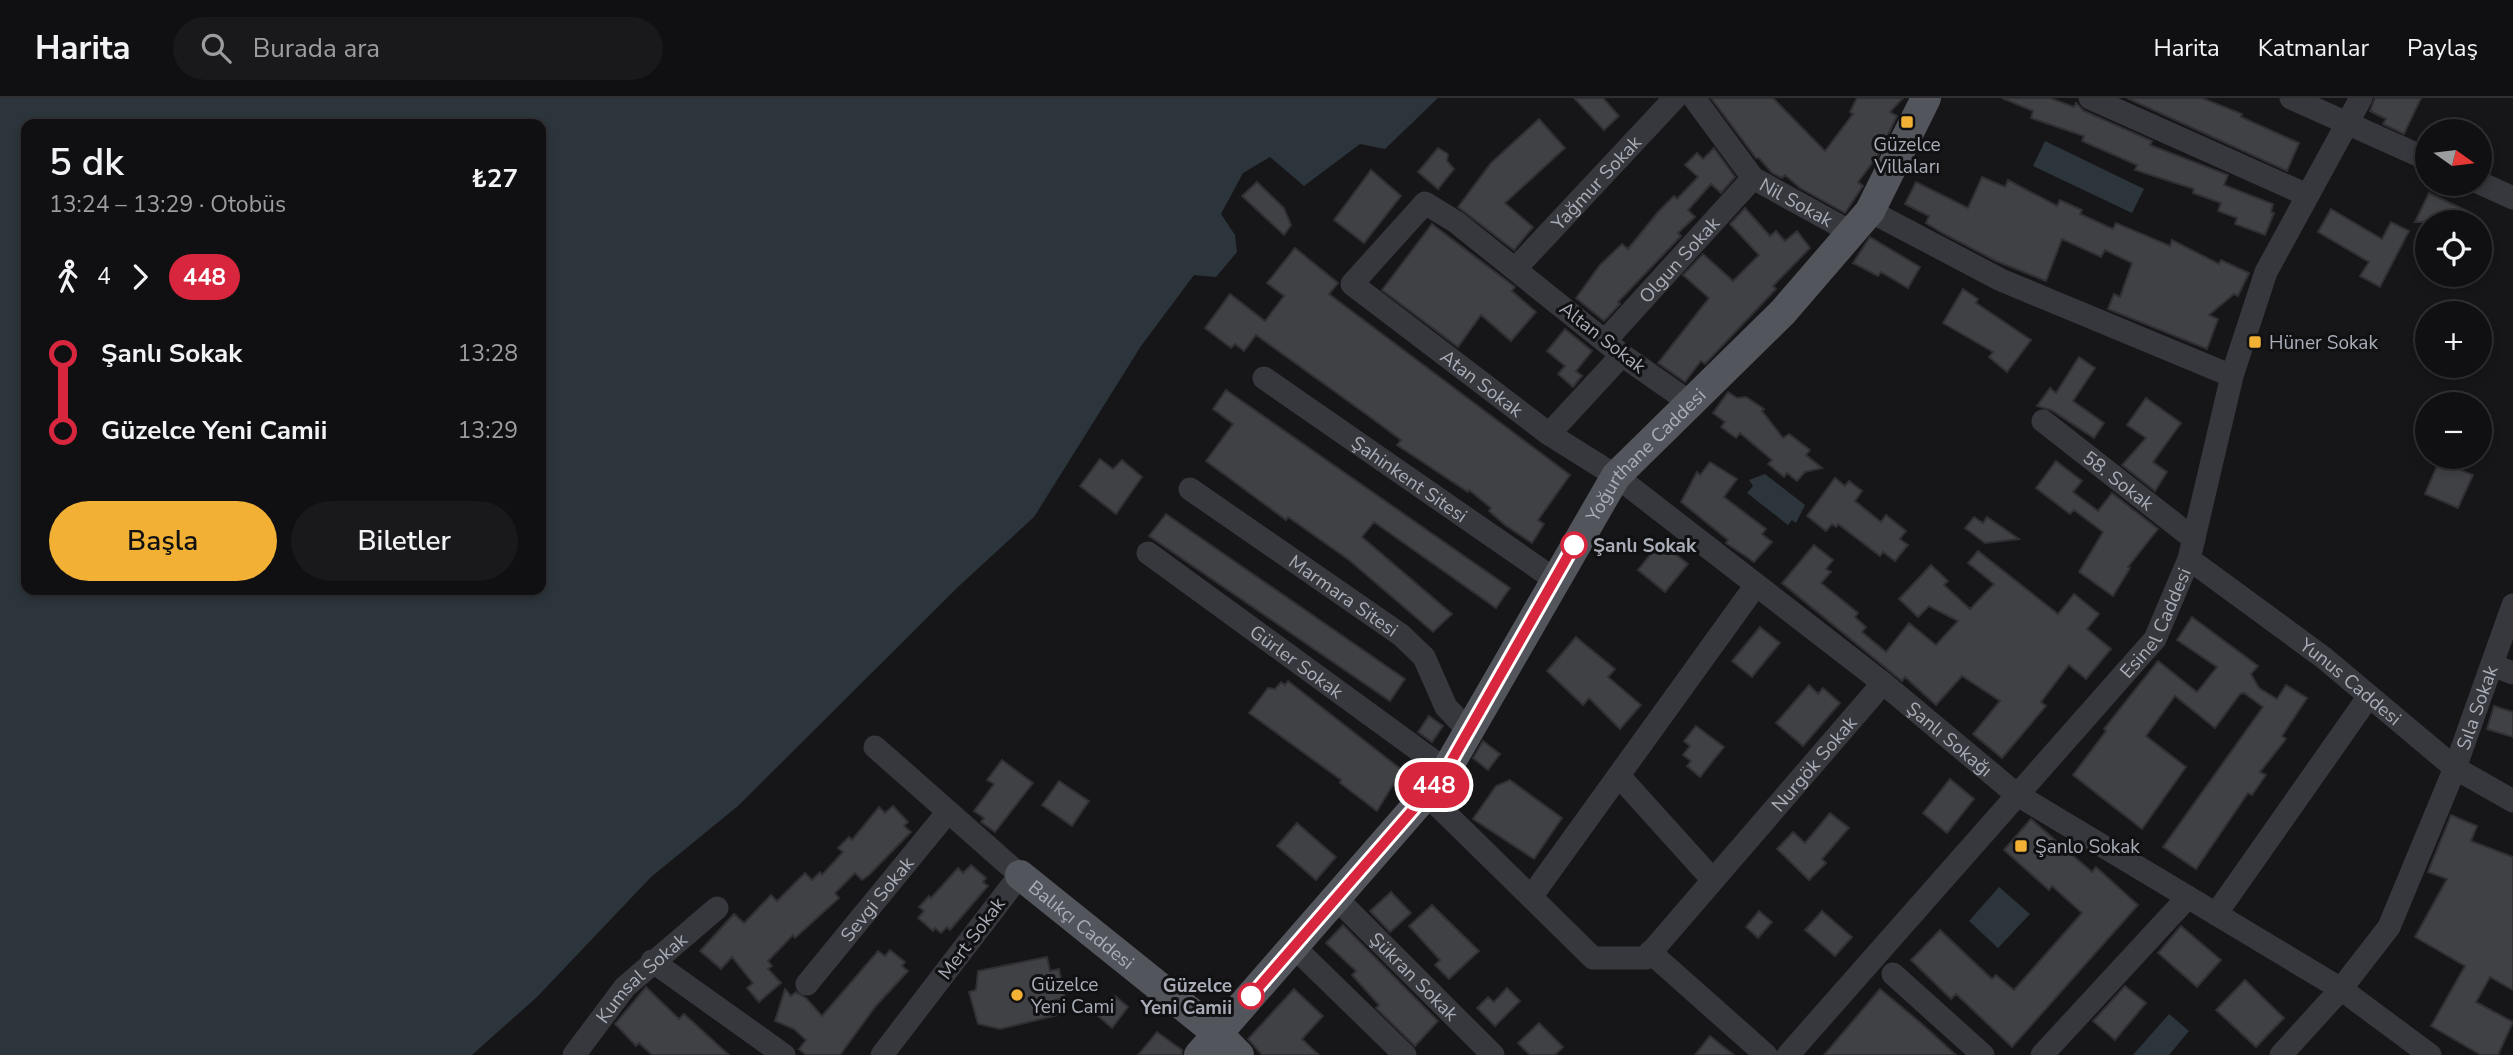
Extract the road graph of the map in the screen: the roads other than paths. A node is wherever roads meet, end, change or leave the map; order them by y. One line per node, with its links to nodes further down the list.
1 (1675, 98): 14 (street, Yağmur Sokak)
2 (1695, 98): 9 (street, Nil Sokak)
3 (1926, 98): 13 (main road, Yoğurthane Caddesi)
4 (2090, 98): 11 (street)
5 (2291, 98): 7 (street)
6 (2361, 98): 7 (street, Esinel Caddesi)
7 (2348, 123): 8 (street); 11 (street, Esinel Caddesi)
8 (2415, 154)
9 (1753, 178): 13 (street, Nil Sokak); 16 (street, Olgun Sokak)
10 (2492, 188): 12 (street)
11 (2307, 195): 17 (street, Esinel Caddesi)
12 (2513, 198)
13 (1860, 221): 17 (street); 19 (main road, Yoğurthane Caddesi)
14 (1516, 268): 15 (street, Altan Sokak); 16 (street, Altan Sokak)
15 (1352, 284): 21 (street, Atan Sokak)
16 (1614, 348): 19 (street, Altan Sokak); 21 (street, Olgun Sokak)
17 (2232, 376): 24 (street, Esinel Caddesi)
18 (1264, 379): 26 (street, Şahinkent Sitesi)
19 (1692, 404): 22 (main road, Yoğurthane Caddesi)
20 (2043, 421): 24 (street, 58. Sokak)
21 (1549, 434): 22 (street, Atan Sokak)
22 (1616, 476): 26 (main road, Yoğurthane Caddesi); 27 (street, Atan Sokak)
23 (1190, 489): 32 (street, Marmara Sitesi)
24 (2192, 549): 31 (street, Yunus Caddesi); 37 (street, Esinel Caddesi)
25 (1148, 552): 36 (street, Gürler Sokak)
26 (1554, 579): 32 (main road, Yoğurthane Caddesi)
27 (1756, 585): 30 (street, Şanlı Sokağı); 35 (street)
28 (2513, 605): 29 (street, Sıla Sokak)
29 (2502, 669): 34 (street, Sıla Sokak)
30 (1883, 683): 37 (street, Şanlı Sokağı); 41 (street, Nurgök Sokak)
31 (2369, 696): 34 (street, Yunus Caddesi); 46 (street)
32 (1468, 730): 36 (main road, Yoğurthane Caddesi)
33 (875, 747): 39 (street)
34 (2455, 768): 38 (street, Yunus Caddesi); 52 (street, Sıla Sokak)
35 (1619, 776): 41 (street); 43 (street)
36 (1439, 779): 42 (main road, Yoğurthane Caddesi); 43 (street, Gürler Sokak)
37 (2016, 794): 44 (street, Şanlı Sokağı); 62 (street, Esinel Caddesi)
38 (2513, 801)
39 (947, 813): 40 (street); 51 (street, Sevgi Sokak)
40 (1020, 875): 53 (main road, Balıkçı Caddesi); 57 (street, Mert Sokak)
41 (1712, 879): 48 (street, Nurgök Sokak)
42 (1335, 897): 47 (main road, Yoğurthane Caddesi); 60 (street, Şükran Sokak)
43 (1531, 897): 48 (street, Gürler Sokak)
44 (2188, 897): 46 (street, Şanlı Sokağı); 64 (street)
45 (717, 908): 49 (street, Kumsal Sokak)
46 (2216, 914): 52 (street, Şanlı Sokağı)
47 (1293, 946): 53 (main road, Yoğurthane Caddesi); 59 (street)
48 (1650, 953): 61 (street)
49 (652, 961): 54 (street, Kumsal Sokak); 55 (street)
50 (1893, 974): 63 (street)
51 (807, 984)
52 (2341, 989): 65 (street, Sıla Sokak); 66 (street, Şanlı Sokağı)
53 (1209, 1044): 58 (main road, Balıkçı Caddesi)
54 (573, 1055)
55 (784, 1055)
56 (866, 1055): 57 (street, Mert Sokak)
57 (882, 1055)
58 (1240, 1055)
59 (1405, 1055)
60 (1493, 1055)
61 (1766, 1055)
62 (1788, 1055)
63 (1983, 1055)
64 (2042, 1055)
65 (2281, 1055)
66 (2430, 1055)

